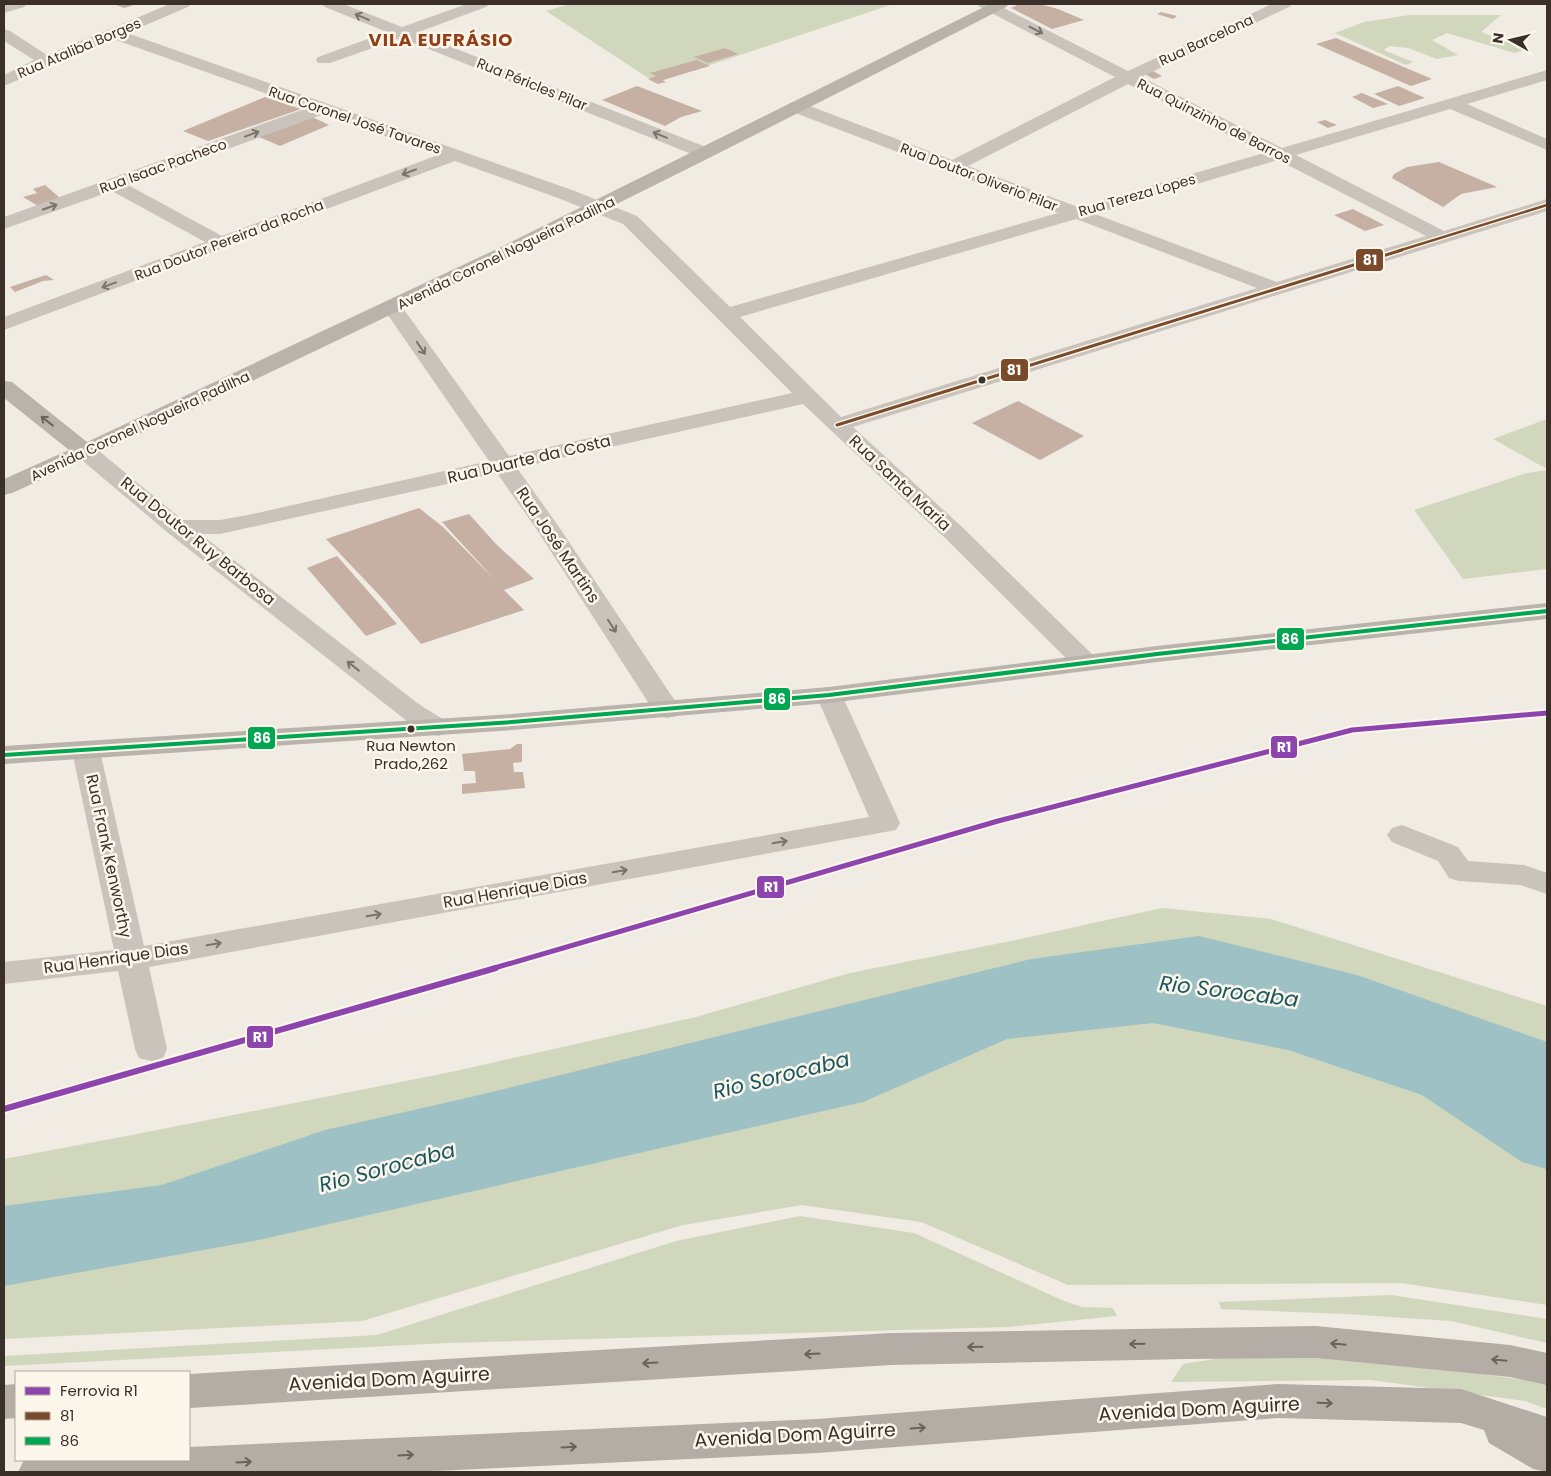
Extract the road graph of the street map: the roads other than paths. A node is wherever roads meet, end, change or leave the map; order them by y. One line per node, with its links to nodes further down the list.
1 (19, 4): 7 (street)
2 (183, 4): 8 (street, Rua Ataliba Borges)
3 (330, 4): 9 (street, Rua Péricles Pilar, one-way to 3)
4 (481, 4): 9 (street)
5 (1284, 4): 14 (street, Rua Barcelona)
6 (993, 5): 14 (street, Rua Quinzinho de Barros, one-way to 14); 17 (main road, Avenida Coronel Nogueira Padilha)
7 (4, 8)
8 (111, 33): 12 (street, Rua Ataliba Borges); 18 (street, Rua Coronel José Tavares)
9 (401, 33): 11 (street); 20 (street, Rua Péricles Pilar, one-way to 9)
10 (4, 34): 12 (street)
11 (324, 60)
12 (46, 61): 15 (street, Rua Ataliba Borges)
13 (1547, 74): 16 (street, Rua Tereza Lopes)
14 (1128, 77): 21 (street, Rua Quinzinho de Barros); 23 (street, Rua Barcelona)
15 (4, 81)
16 (1450, 103): 19 (street); 21 (street, Rua Tereza Lopes)
17 (796, 108): 20 (main road, Avenida Coronel Nogueira Padilha); 23 (street, Rua Doutor Oliverio Pilar)
18 (322, 109): 22 (street, Rua Coronel José Tavares); 24 (street, Rua Isaac Pacheco, one-way to 18)
19 (1547, 145)
20 (705, 153): 25 (main road, Avenida Coronel Nogueira Padilha)
21 (1281, 154): 27 (street, Rua Tereza Lopes); 29 (street, Rua Quinzinho de Barros)
22 (454, 155): 25 (street, Rua Coronel José Tavares); 30 (street, Rua Doutor Pereira da Rocha, one-way to 30)
23 (952, 167): 27 (street, Rua Doutor Oliverio Pilar)
24 (113, 184): 28 (street, Rua Isaac Pacheco, one-way to 24); 30 (street)
25 (600, 207): 32 (main road, Avenida Coronel Nogueira Padilha); 33 (street, Rua Santa Maria)
26 (1544, 209): 29 (street)
27 (1074, 213): 31 (street, Rua Doutor Oliverio Pilar); 33 (street, Rua Tereza Lopes)
28 (4, 223)
29 (1444, 238): 31 (street)
30 (221, 243): 34 (street, Rua Doutor Pereira da Rocha, one-way to 34)
31 (1274, 288): 37 (street)
32 (393, 308): 38 (main road, Avenida Coronel Nogueira Padilha); 39 (street, Rua José Martins, one-way to 39)
33 (726, 315): 36 (street, Rua Santa Maria)
34 (4, 324)
35 (4, 387): 38 (main road, Rua Doutor Ruy Barbosa, one-way to 35)
36 (809, 396): 37 (street, Rua Santa Maria); 39 (street, Rua Duarte da Costa)
37 (837, 425): 45 (street, Rua Santa Maria)
38 (86, 451): 40 (main road, Avenida Coronel Nogueira Padilha); 42 (street, Rua Doutor Ruy Barbosa)
39 (504, 465): 41 (street, Rua Duarte da Costa); 48 (street, Rua José Martins, one-way to 48)
40 (4, 488)
41 (248, 522): 42 (street, Rua Duarte da Costa); 43 (street, Rua Duarte da Costa)
42 (176, 527): 43 (street, Rua Doutor Ruy Barbosa)
43 (217, 558): 47 (street, Rua Doutor Ruy Barbosa, one-way to 43)
44 (1547, 611): 45 (main road)
45 (1086, 662): 46 (main road)
46 (828, 695): 48 (main road); 55 (street, Rua Henrique Dias, one-way to 46)
47 (392, 696): 49 (street, Rua Doutor Ruy Barbosa); 50 (street)
48 (667, 710): 49 (main road)
49 (438, 727): 50 (main road)
50 (365, 731): 51 (main road)
51 (86, 751): 52 (main road); 55 (street, Rua Frank Kenworthy)
52 (4, 755)
53 (1402, 835): 54 (street)
54 (1547, 884)
55 (131, 959): 56 (street, Rua Henrique Dias); 57 (street, Rua Frank Kenworthy)
56 (4, 973)
57 (151, 1049)
58 (1547, 1370): 59 (highway, Avenida Dom Aguirre, one-way to 59)
59 (190, 1391)
60 (1461, 1406): 61 (highway, Avenida Dom Aguirre); 62 (highway); 63 (highway, Avenida Dom Aguirre, one-way to 60)
61 (1547, 1434)
62 (1547, 1457)
63 (38, 1472)

